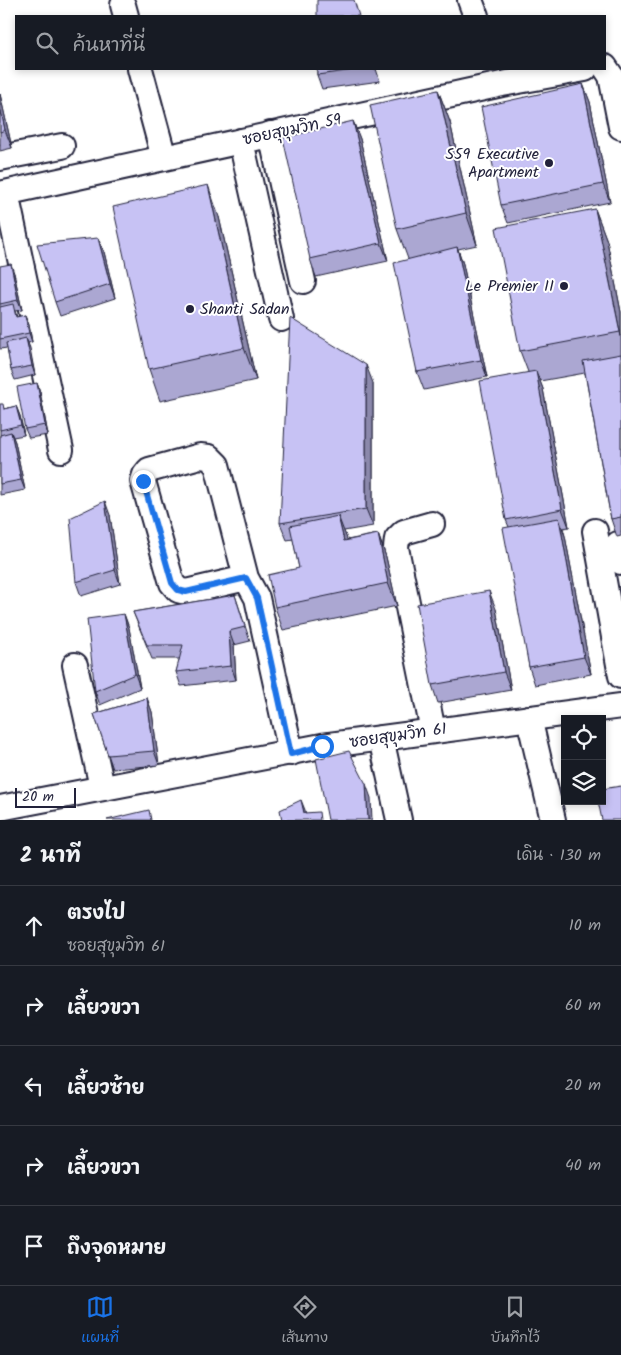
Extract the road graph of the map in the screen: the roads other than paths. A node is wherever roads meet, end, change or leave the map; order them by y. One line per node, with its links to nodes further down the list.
1 (470, 0): 2 (street)
2 (476, 15)
3 (606, 68): 7 (street)
4 (140, 70): 12 (street)
5 (573, 70): 6 (street, ซอยสุขุมวิท 59)
6 (499, 76): 8 (street, ซอยสุขุมวิท 59)
7 (621, 126)
8 (270, 134): 9 (street, ซอยสุขุมวิท 59); 14 (street)
9 (241, 141): 12 (street, ซอยสุขุมวิท 59); 15 (street)
10 (62, 146): 11 (street)
11 (0, 158)
12 (164, 158): 13 (street, ซอยสุขุมวิท 59)
13 (3, 193): 16 (street)
14 (304, 281)
15 (281, 319)
16 (61, 450)
17 (432, 524): 24 (street)
18 (595, 531): 21 (street)
19 (246, 578): 19 (street); 26 (street)
20 (75, 665): 27 (street)
21 (621, 676)
22 (621, 706): 23 (street, ซอยสุขุมวิท 61)
23 (529, 718): 24 (street, ซอยสุขุมวิท 61); 31 (street)
24 (433, 731): 25 (street, ซอยสุขุมวิท 61)
25 (381, 738): 26 (street, ซอยสุขุมวิท 61); 30 (street)
26 (291, 754): 27 (street, ซอยสุขุมวิท 61)
27 (102, 787): 29 (street, ซอยสุขุมวิท 61)
28 (0, 808): 29 (street, ซอยสุขุมวิท 61)
29 (30, 811)
30 (399, 820)
31 (553, 820)

